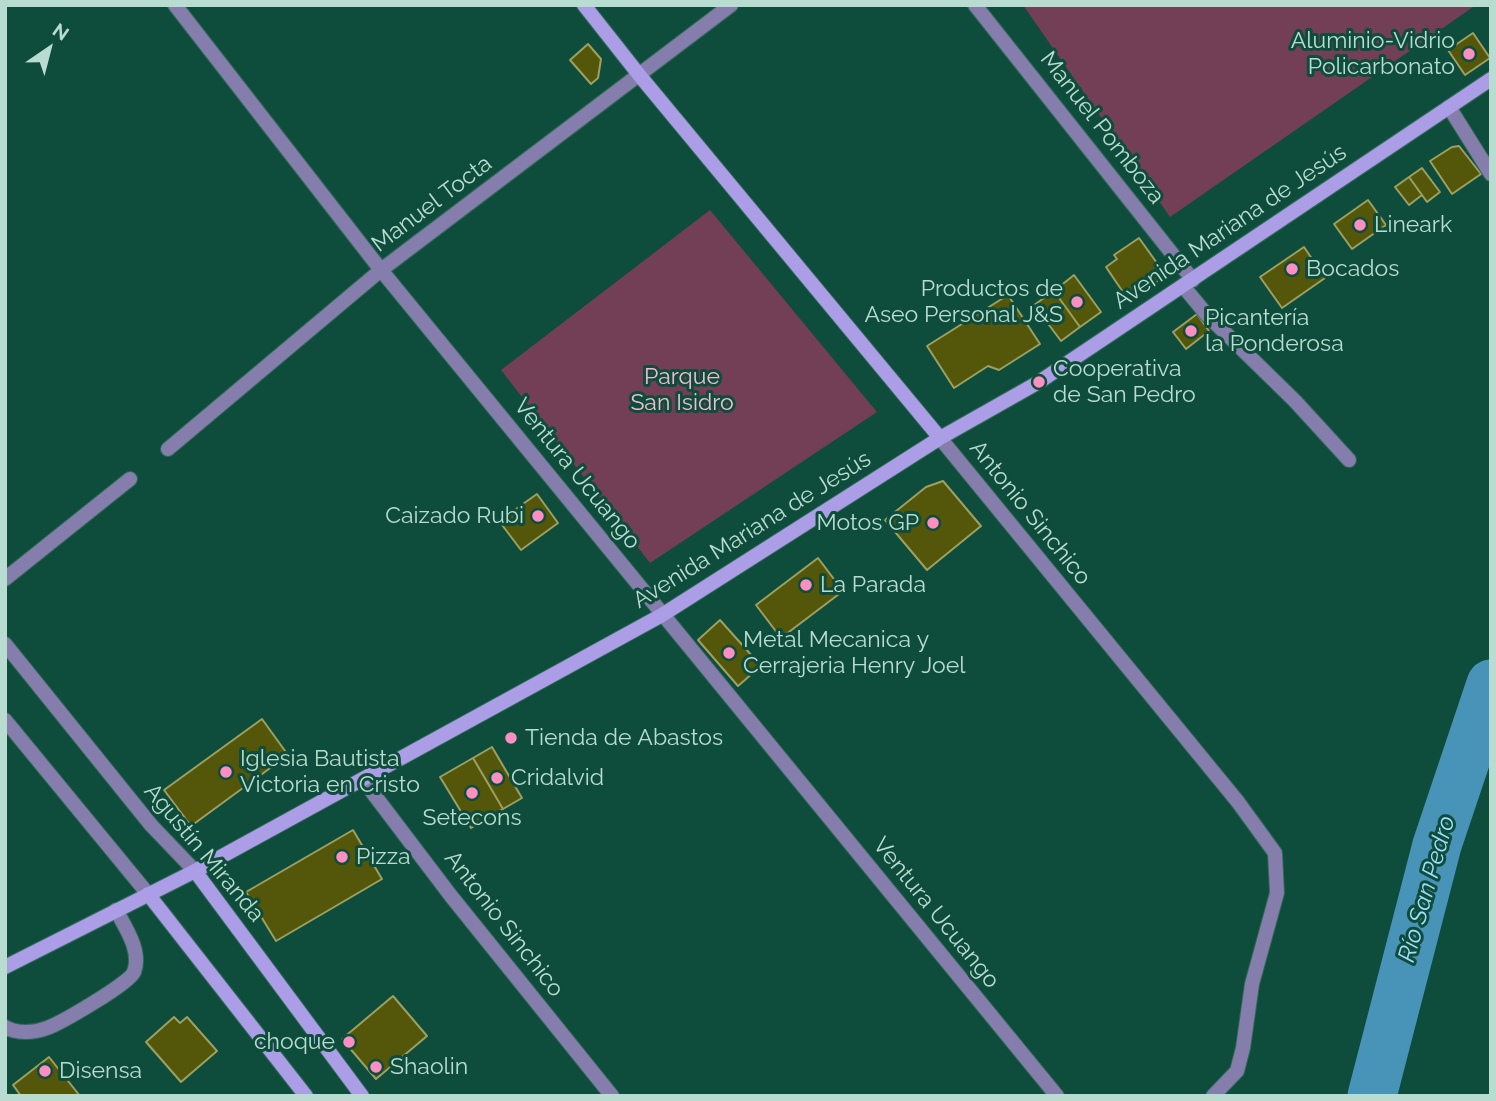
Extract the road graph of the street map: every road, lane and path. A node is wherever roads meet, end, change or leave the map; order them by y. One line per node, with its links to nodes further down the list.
1 (175, 5): 9 (street, Ventura Ucuango)
2 (584, 5): 5 (street, Antonio Sinchico)
3 (732, 5): 5 (street, Manuel Tocta)
4 (975, 5): 10 (street, Manuel Pomboza)
5 (640, 76): 9 (street, Manuel Tocta); 11 (street, Antonio Sinchico)
6 (1491, 79): 7 (street, Avenida Mariana de Jesús)
7 (1449, 107): 8 (street); 10 (street, Avenida Mariana de Jesús)
8 (1491, 174)
9 (381, 270): 12 (street, Manuel Tocta); 16 (street, Ventura Ucuango)
10 (1188, 283): 11 (street, Avenida Mariana de Jesús); 13 (street, Manuel Pomboza)
11 (940, 438): 16 (street, Avenida Mariana de Jesús); 29 (street, Antonio Sinchico)
12 (167, 449)
13 (1349, 460)
14 (130, 479): 15 (street)
15 (5, 579)
16 (662, 615): 19 (street, Avenida Mariana de Jesús); 28 (street, Ventura Ucuango)
17 (5, 644): 20 (street, Agustín Miranda)
18 (5, 720): 21 (street)
19 (363, 780): 20 (street, Avenida Mariana de Jesús); 27 (street, Antonio Sinchico)
20 (195, 871): 21 (street, Avenida Mariana de Jesús); 26 (street, Agustín Miranda)
21 (148, 894): 22 (street, Avenida Mariana de Jesús); 25 (street)
22 (116, 910): 23 (street, Avenida Mariana de Jesús); 24 (street)
23 (5, 967)
24 (5, 1027)
25 (306, 1096)
26 (362, 1096)
27 (612, 1096)
28 (1057, 1096)
29 (1213, 1096)

